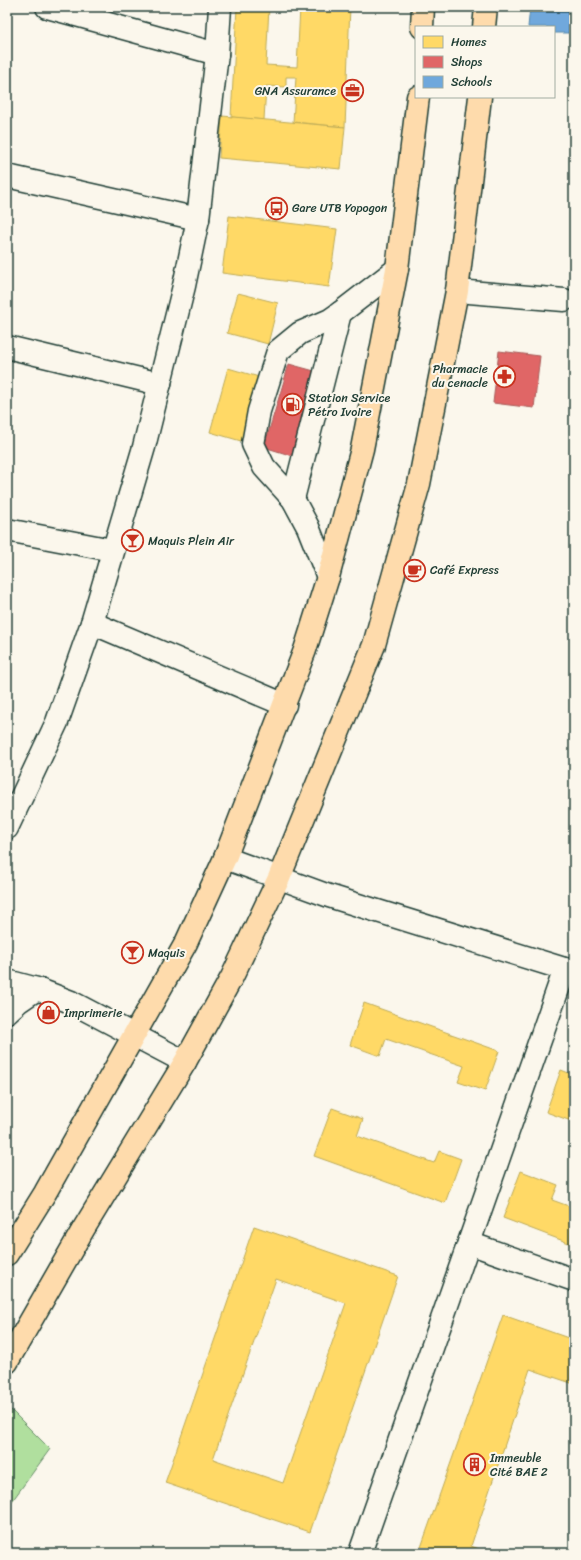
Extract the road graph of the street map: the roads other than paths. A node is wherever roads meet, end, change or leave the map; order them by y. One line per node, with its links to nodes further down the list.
1 (47, 7): 7 (street)
2 (220, 7): 7 (street)
3 (423, 7): 5 (main road)
4 (486, 7): 6 (main road)
5 (422, 26)
6 (484, 26)
7 (217, 54): 11 (street)
8 (418, 98): 12 (main road)
9 (480, 98): 13 (main road)
10 (7, 176): 11 (street)
11 (198, 219): 17 (street)
12 (397, 269): 15 (street); 21 (main road)
13 (457, 291): 14 (street); 26 (main road)
14 (564, 300)
15 (340, 313): 18 (street); 18 (street)
16 (7, 347): 17 (street)
17 (160, 384): 20 (street)
18 (293, 499): 21 (street)
19 (7, 530): 20 (street)
20 (112, 550): 22 (street)
21 (328, 577): 23 (main road)
22 (92, 623): 23 (street); 24 (street)
23 (285, 706): 25 (main road)
24 (7, 828)
25 (225, 858): 26 (street); 31 (main road)
26 (279, 878): 27 (street); 32 (main road)
27 (570, 970): 33 (street)
28 (7, 981): 29 (street)
29 (37, 989): 30 (street); 31 (street)
30 (7, 1012)
31 (133, 1036): 32 (street); 34 (main road)
32 (185, 1062): 36 (main road)
33 (469, 1243): 35 (street); 37 (street)
34 (7, 1254)
35 (574, 1280)
36 (7, 1362)
37 (360, 1553)

